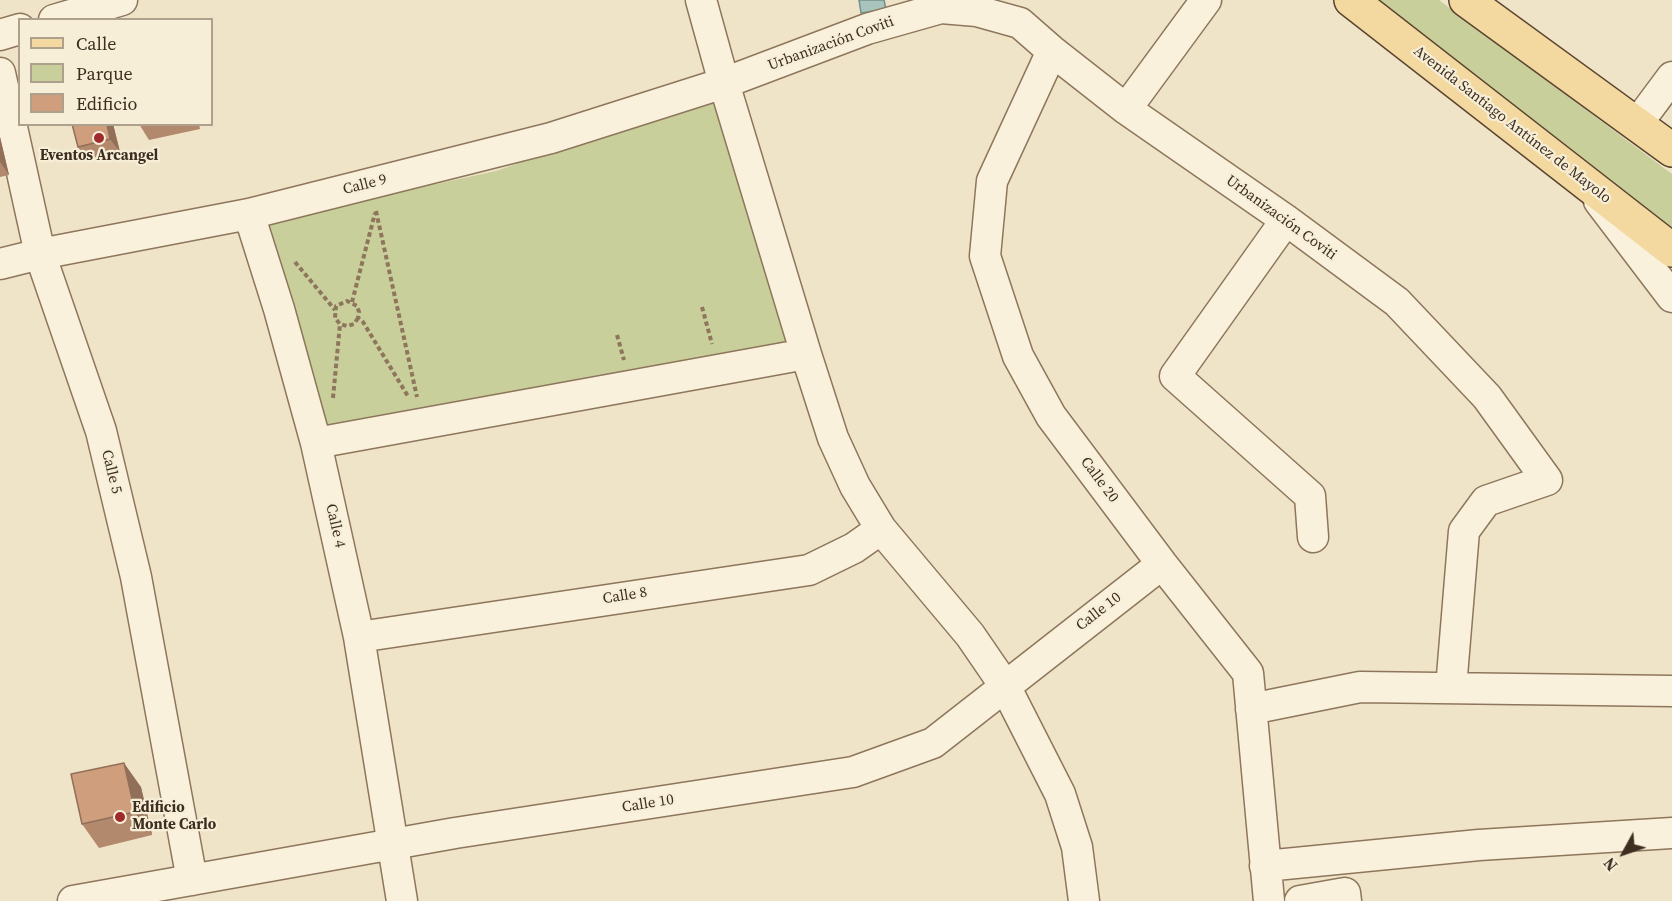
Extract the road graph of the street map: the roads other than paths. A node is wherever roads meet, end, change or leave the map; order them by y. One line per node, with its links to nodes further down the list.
1 (122, 0): 6 (street)
2 (701, 0): 12 (street)
3 (1206, 0): 13 (street)
4 (1351, 0): 16 (main road, Avenida Santiago Antúnez de Mayolo)
5 (1466, 0): 14 (main road)
6 (61, 18)
7 (18, 30): 8 (street)
8 (0, 35)
9 (1052, 51): 12 (street, Urbanización Coviti); 13 (street, Urbanización Coviti); 27 (street, Calle 20)
10 (0, 72): 20 (street, Calle 5)
11 (1672, 77): 14 (street)
12 (724, 83): 17 (street, Calle 9); 23 (street)
13 (1126, 109): 18 (street, Urbanización Coviti)
14 (1637, 124): 15 (main road)
15 (1672, 150)
16 (1582, 179): 19 (main road, Avenida Santiago Antúnez de Mayolo); 22 (street)
17 (249, 214): 20 (street, Calle 9); 24 (street, Calle 4)
18 (1286, 220): 26 (street); 30 (street, Urbanización Coviti)
19 (1672, 250)
20 (40, 254): 21 (street, Calle 9); 36 (street, Calle 5)
21 (0, 264)
22 (1672, 297)
23 (806, 354): 24 (street); 25 (street)
24 (316, 443): 28 (street, Calle 4)
25 (881, 529): 28 (street, Calle 8); 29 (street)
26 (1313, 537)
27 (1162, 564): 29 (street, Calle 10); 32 (street, Calle 20)
28 (359, 637): 34 (street, Calle 4)
29 (1005, 686): 34 (street, Calle 10); 40 (street)
30 (1451, 688): 31 (street); 32 (street)
31 (1672, 691)
32 (1251, 709): 35 (street, Calle 20)
33 (1672, 833): 35 (street)
34 (394, 844): 36 (street, Calle 10); 39 (street, Calle 4)
35 (1266, 866): 41 (street, Calle 20)
36 (192, 880): 38 (street, Calle 10)
37 (1345, 897): 42 (street)
38 (73, 901)
39 (402, 901)
40 (1084, 901)
41 (1269, 901)
42 (1300, 901)

